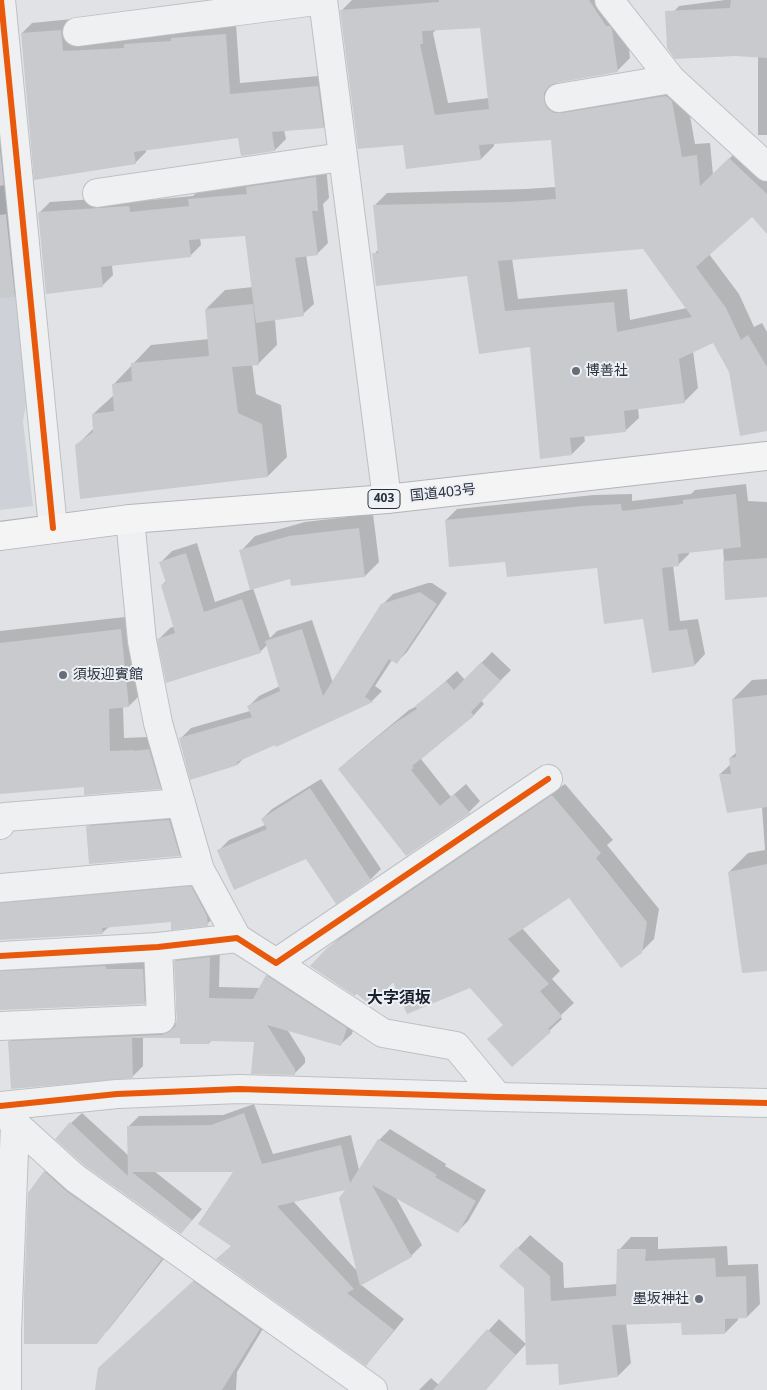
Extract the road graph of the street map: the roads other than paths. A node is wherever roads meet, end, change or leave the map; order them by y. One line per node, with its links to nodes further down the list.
1 (0, 0): 13 (street)
2 (323, 0): 4 (street); 7 (street)
3 (609, 0): 5 (street)
4 (77, 32)
5 (671, 79): 6 (street); 8 (street)
6 (560, 98)
7 (342, 157): 9 (street); 11 (street)
8 (767, 167)
9 (96, 193)
10 (767, 456): 11 (highway, 国道403号 / 403)
11 (387, 499): 12 (highway, 国道403号 / 403)
12 (130, 519): 13 (highway, 国道403号 / 403); 16 (street)
13 (53, 528): 14 (highway, 国道403号 / 403)
14 (0, 536)
15 (548, 780): 23 (street)
16 (181, 803): 17 (street); 18 (street)
17 (0, 825)
18 (200, 870): 19 (street); 20 (street)
19 (0, 888)
20 (237, 938): 21 (street); 23 (street)
21 (158, 947): 22 (street); 24 (street)
22 (0, 956)
23 (276, 963): 25 (street)
24 (0, 1026)
25 (498, 1098): 26 (street); 27 (street)
26 (767, 1103)
27 (5, 1114): 28 (street); 29 (street)
28 (7, 1390)
29 (373, 1390)

